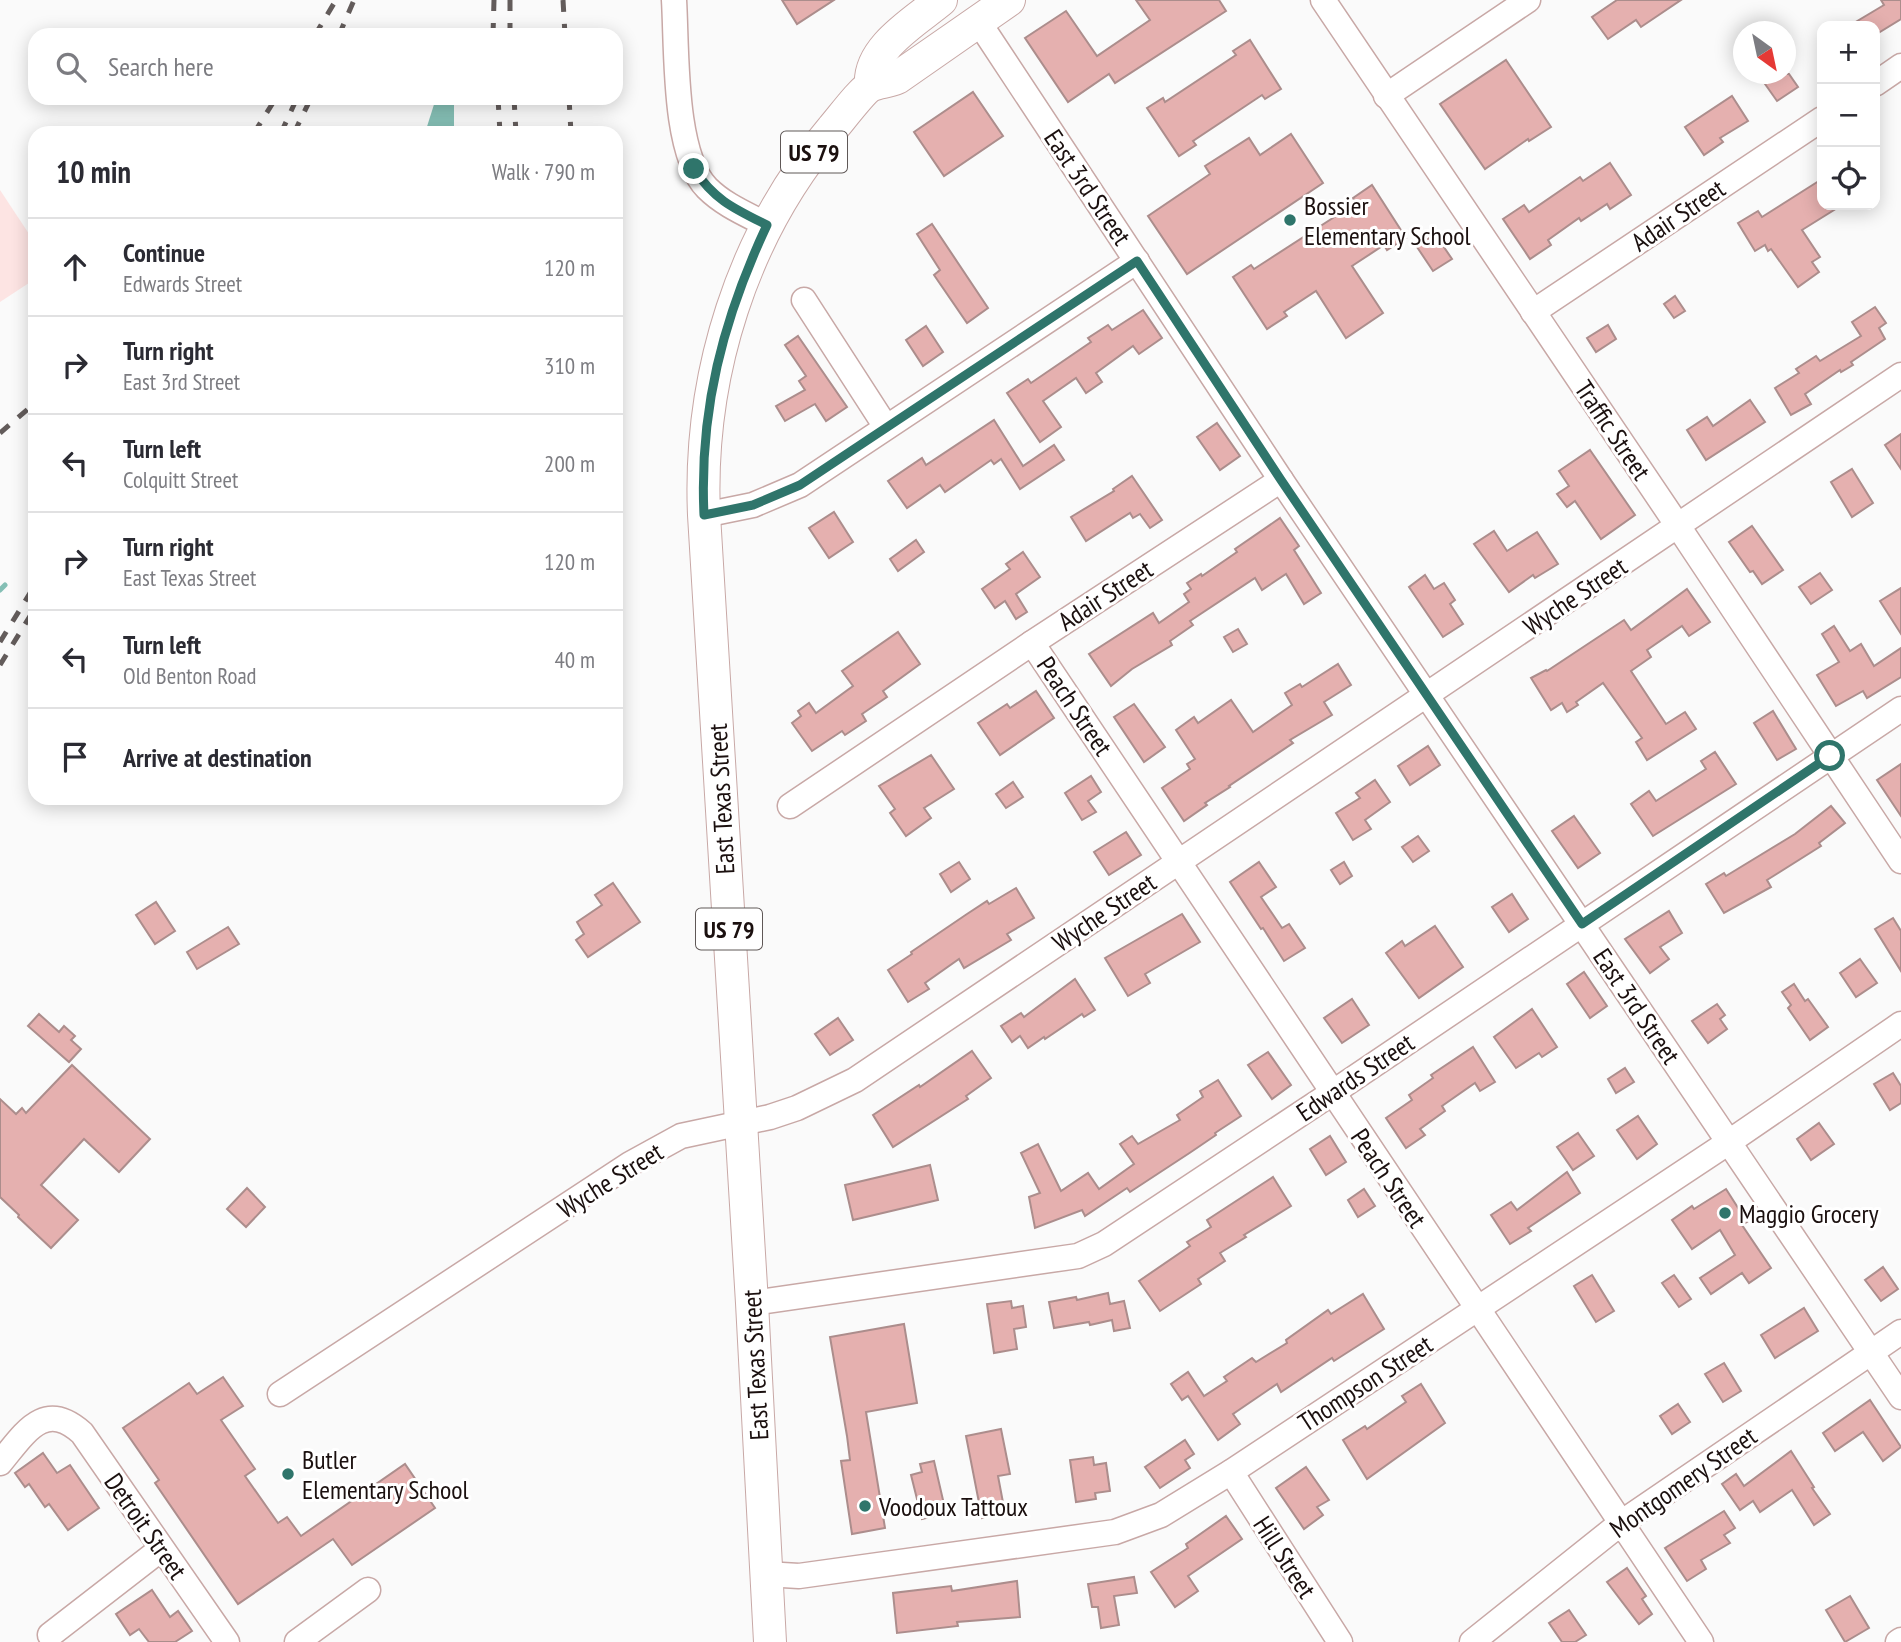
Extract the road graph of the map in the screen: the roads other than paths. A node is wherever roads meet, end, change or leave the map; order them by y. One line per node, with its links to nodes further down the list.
1 (674, 0): 14 (street)
2 (941, 0): 11 (main road, East Texas Street)
3 (954, 0): 9 (main road)
4 (1009, 0): 7 (main road, East Texas Street / US 79)
5 (1322, 0): 12 (street, Traffic Street)
6 (1528, 0): 12 (street)
7 (979, 11): 9 (main road, East Texas Street / US 79); 15 (street, East 3rd Street)
8 (1901, 66): 10 (street)
9 (907, 71): 11 (main road, East Texas Street / US 79)
10 (1880, 81)
11 (871, 85): 14 (main road, East Texas Street / US 79)
12 (1386, 96): 17 (street, Traffic Street)
13 (1817, 122): 17 (street, Adair Street)
14 (767, 225): 21 (main road, East Texas Street / US 79)
15 (1137, 261): 19 (street); 20 (street, East 3rd Street)
16 (804, 300): 19 (street)
17 (1533, 312): 22 (street, Traffic Street)
18 (1901, 375): 22 (street, Wyche Street)
19 (886, 427): 21 (street)
20 (1281, 480): 23 (street, Adair Street); 24 (street, East 3rd Street)
21 (704, 515): 33 (main road, East Texas Street / US 79)
22 (1678, 526): 24 (street, Wyche Street); 26 (street, Traffic Street)
23 (1032, 643): 27 (street, Adair Street); 29 (street, Peach Street)
24 (1428, 695): 29 (street, Wyche Street); 30 (street, East 3rd Street)
25 (1901, 709): 26 (street, Edwards Street)
26 (1830, 756): 28 (street, Traffic Street); 30 (street, Edwards Street)
27 (790, 806)
28 (1901, 861)
29 (1179, 862): 32 (street, Peach Street); 33 (street, Wyche Street)
30 (1582, 924): 32 (street, Edwards Street); 34 (street, East 3rd Street)
31 (1901, 1024): 34 (street, Thompson Street)
32 (1332, 1093): 35 (street, Edwards Street); 36 (street, Peach Street)
33 (741, 1123): 35 (main road, East Texas Street / US 79); 39 (street, Wyche Street)
34 (1729, 1142): 36 (street, Thompson Street); 38 (street, East 3rd Street)
35 (752, 1303): 45 (main road, East Texas Street / US 79)
36 (1478, 1308): 42 (street, Thompson Street); 43 (street, Peach Street)
37 (1901, 1332): 38 (street, Montgomery Street)
38 (1871, 1352): 40 (street, East 3rd Street); 43 (street, Montgomery Street)
39 (280, 1394)
40 (1901, 1397)
41 (0, 1463): 44 (street, Detroit Street)
42 (1231, 1472): 45 (street, Thompson Street); 51 (street, Hill Street)
43 (1621, 1523): 52 (street, Montgomery Street); 53 (street, Peach Street)
44 (161, 1549): 47 (street); 48 (street, Detroit Street)
45 (765, 1574): 50 (main road, East Texas Street / US 79)
46 (368, 1590): 49 (street)
47 (50, 1634)
48 (227, 1642)
49 (297, 1642)
50 (770, 1642)
51 (1340, 1642)
52 (1472, 1642)
53 (1701, 1642)

